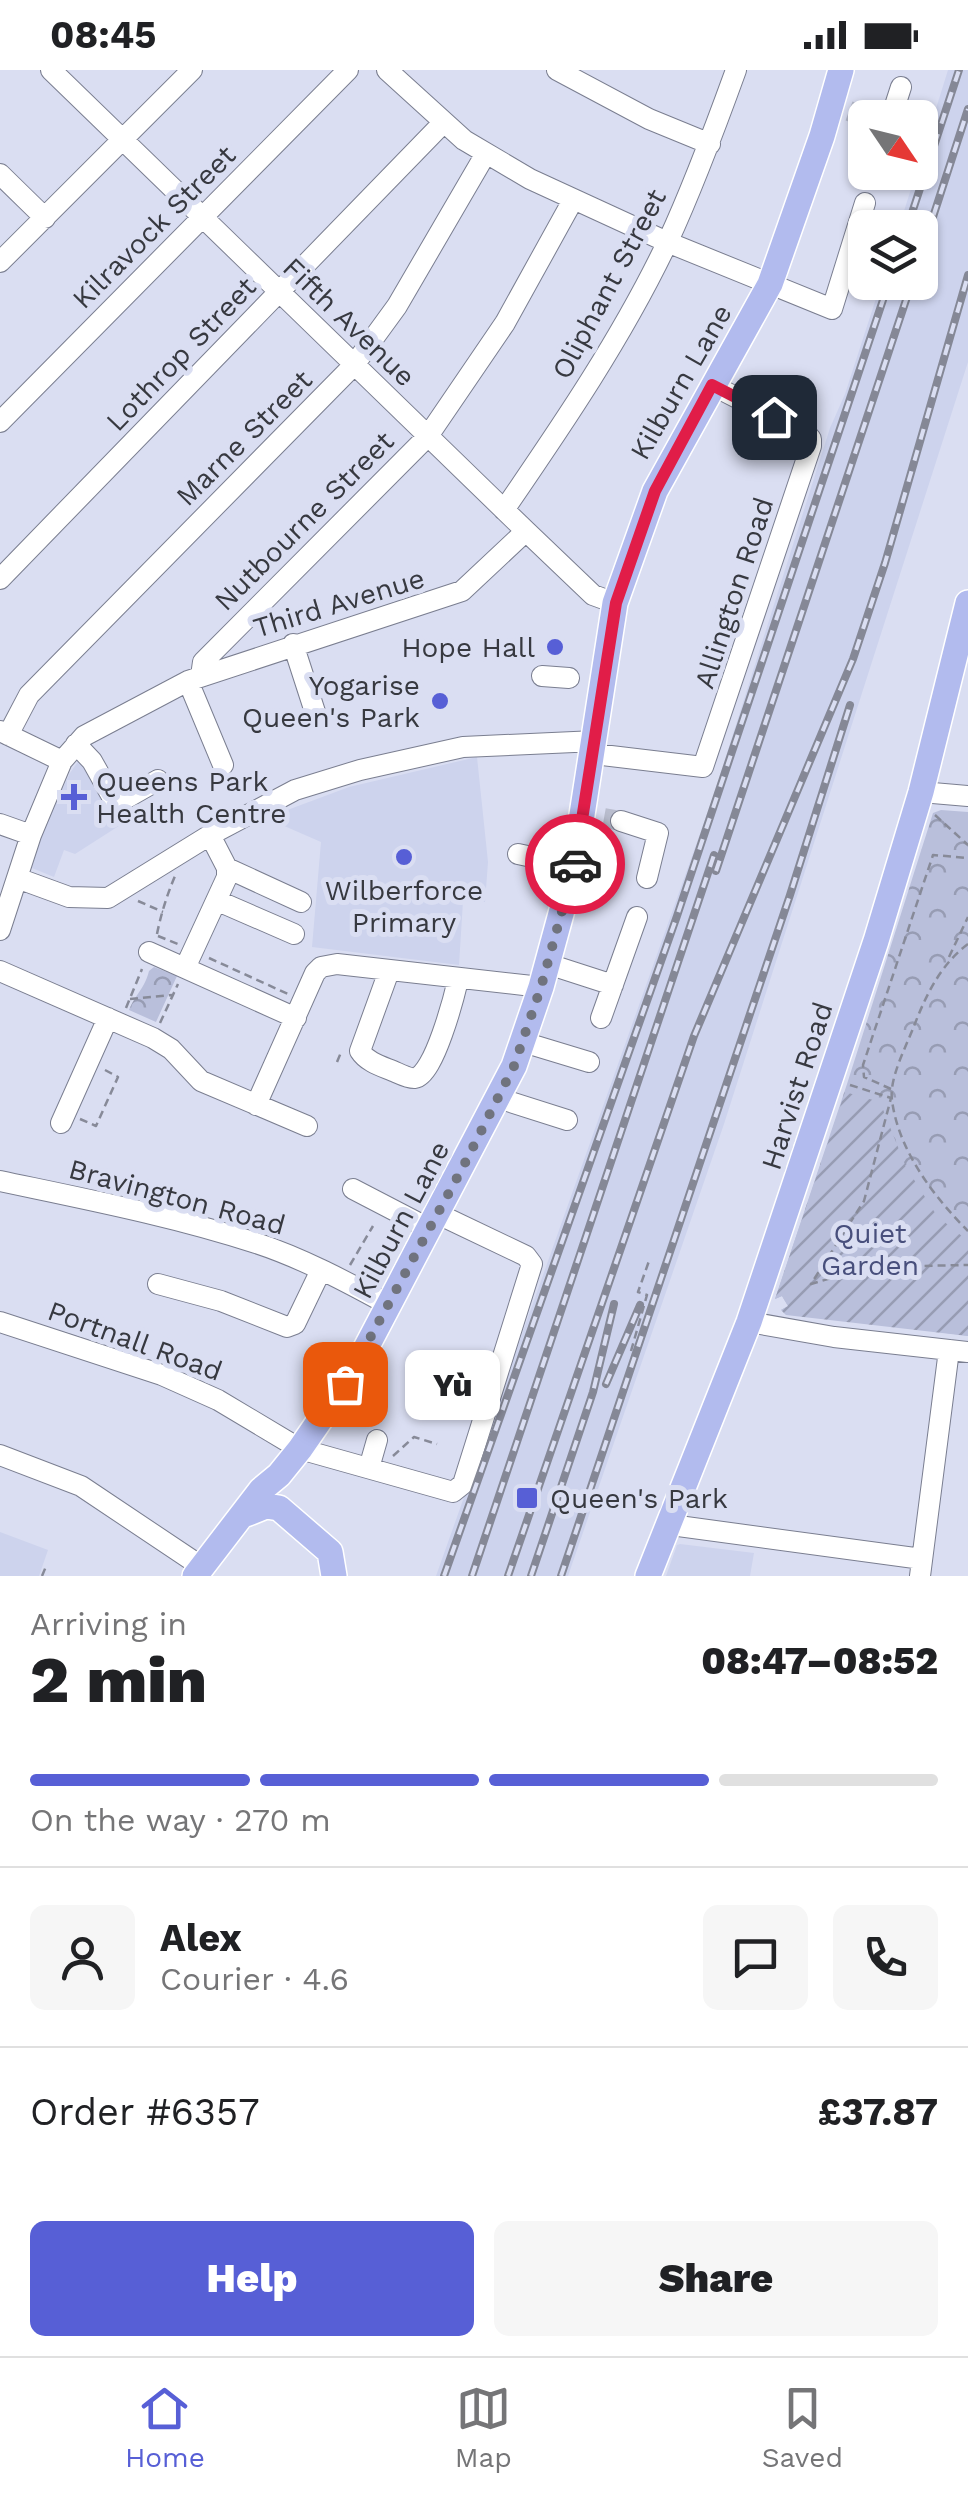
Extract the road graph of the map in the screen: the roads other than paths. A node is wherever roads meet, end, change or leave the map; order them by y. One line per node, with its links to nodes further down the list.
1 (51, 70): 11 (street, Fifth Avenue)
2 (192, 70): 11 (street)
3 (348, 70): 17 (street, Kilravock Street)
4 (387, 70): 10 (street)
5 (557, 70): 12 (street)
6 (736, 70): 12 (street, Oliphant Street)
7 (841, 70): 21 (main road, Kilburn Lane)
8 (900, 87): 9 (street)
9 (897, 100)
10 (443, 123): 13 (street); 22 (street, Lothrop Street)
11 (123, 140): 17 (street, Fifth Avenue); 18 (street)
12 (710, 144): 19 (street, Oliphant Street)
13 (485, 154): 15 (street); 23 (street, Marne Street)
14 (0, 174): 18 (street)
15 (573, 200): 19 (street); 26 (street, Nutbourne Street)
16 (865, 203): 21 (street)
17 (202, 217): 22 (street, Fifth Avenue); 25 (street, Kilravock Street)
18 (45, 218): 20 (street)
19 (667, 242): 21 (street); 27 (street, Oliphant Street)
20 (0, 262)
21 (770, 284): 24 (main road, Kilburn Lane)
22 (280, 292): 23 (street, Fifth Avenue); 29 (street, Lothrop Street)
23 (354, 365): 26 (street, Fifth Avenue); 37 (street, Marne Street)
24 (712, 385): 30 (main road, Kilburn Lane); 39 (street, Allington Road)
25 (0, 422)
26 (428, 436): 27 (street, Fifth Avenue); 34 (street, Nutbourne Street)
27 (504, 510): 28 (street, Fifth Avenue)
28 (526, 531): 30 (street, Fifth Avenue); 32 (street, Third Avenue)
29 (0, 579)
30 (616, 603): 35 (main road, Kilburn Lane)
31 (968, 603): 44 (main road, Harvist Road)
32 (293, 644): 34 (street, Third Avenue); 36 (street)
33 (542, 676): 35 (street)
34 (194, 678): 38 (street, Third Avenue); 41 (street)
35 (586, 680): 39 (main road, Kilburn Lane)
36 (316, 716)
37 (4, 732): 40 (street)
38 (76, 744): 40 (street, Third Avenue); 42 (street)
39 (595, 748): 45 (main road, Kilburn Lane); 48 (street)
40 (62, 761): 47 (street, Third Avenue)
41 (223, 764)
42 (158, 780)
43 (968, 796): 44 (street)
44 (927, 802): 83 (main road, Harvist Road)
45 (603, 818): 50 (main road, Kilburn Lane); 53 (street)
46 (0, 824): 47 (street)
47 (31, 835): 52 (street, Third Avenue)
48 (210, 835): 51 (street); 52 (street)
49 (518, 854): 50 (street)
50 (574, 866): 63 (main road, Kilburn Lane)
51 (227, 868): 54 (street); 55 (street)
52 (17, 878): 57 (street, Third Avenue)
53 (648, 878)
54 (218, 901): 58 (street); 60 (street)
55 (302, 902)
56 (637, 917): 65 (street)
57 (0, 930)
58 (294, 934)
59 (149, 952): 60 (street)
60 (189, 959): 66 (street)
61 (0, 971): 68 (street)
62 (389, 972): 64 (street); 64 (street); 66 (street)
63 (544, 976): 64 (street); 65 (street); 69 (main road, Kilburn Lane)
64 (458, 980)
65 (613, 985): 67 (street)
66 (300, 1009): 72 (street)
67 (601, 1018)
68 (113, 1021): 72 (street); 74 (street)
69 (523, 1042): 70 (street); 71 (main road, Kilburn Lane)
70 (590, 1062)
71 (498, 1098): 73 (street); 78 (main road, Kilburn Lane)
72 (256, 1105): 75 (street)
73 (567, 1120)
74 (61, 1123)
75 (307, 1126)
76 (0, 1181): 79 (street, Bravington Road)
77 (354, 1189): 78 (street)
78 (434, 1222): 81 (main road, Kilburn Lane); 88 (street, Portnall Road)
79 (321, 1270): 80 (street); 81 (street, Bravington Road)
80 (158, 1284)
81 (389, 1305): 86 (main road, Kilburn Lane)
82 (0, 1322): 86 (street, Portnall Road)
83 (749, 1322): 84 (street); 92 (main road, Harvist Road)
84 (958, 1351): 94 (street)
85 (377, 1440): 88 (street)
86 (300, 1449): 88 (street, Portnall Road); 89 (main road, Kilburn Lane)
87 (0, 1455): 93 (street)
88 (373, 1469)
89 (279, 1475): 90 (main road); 91 (main road, Kilburn Lane)
90 (279, 1508): 91 (main road); 96 (main road)
91 (246, 1514): 93 (main road, Kilburn Lane)
92 (670, 1524): 94 (street); 95 (main road, Harvist Road)
93 (194, 1566)
94 (921, 1568)
95 (652, 1575)
96 (334, 1576)

